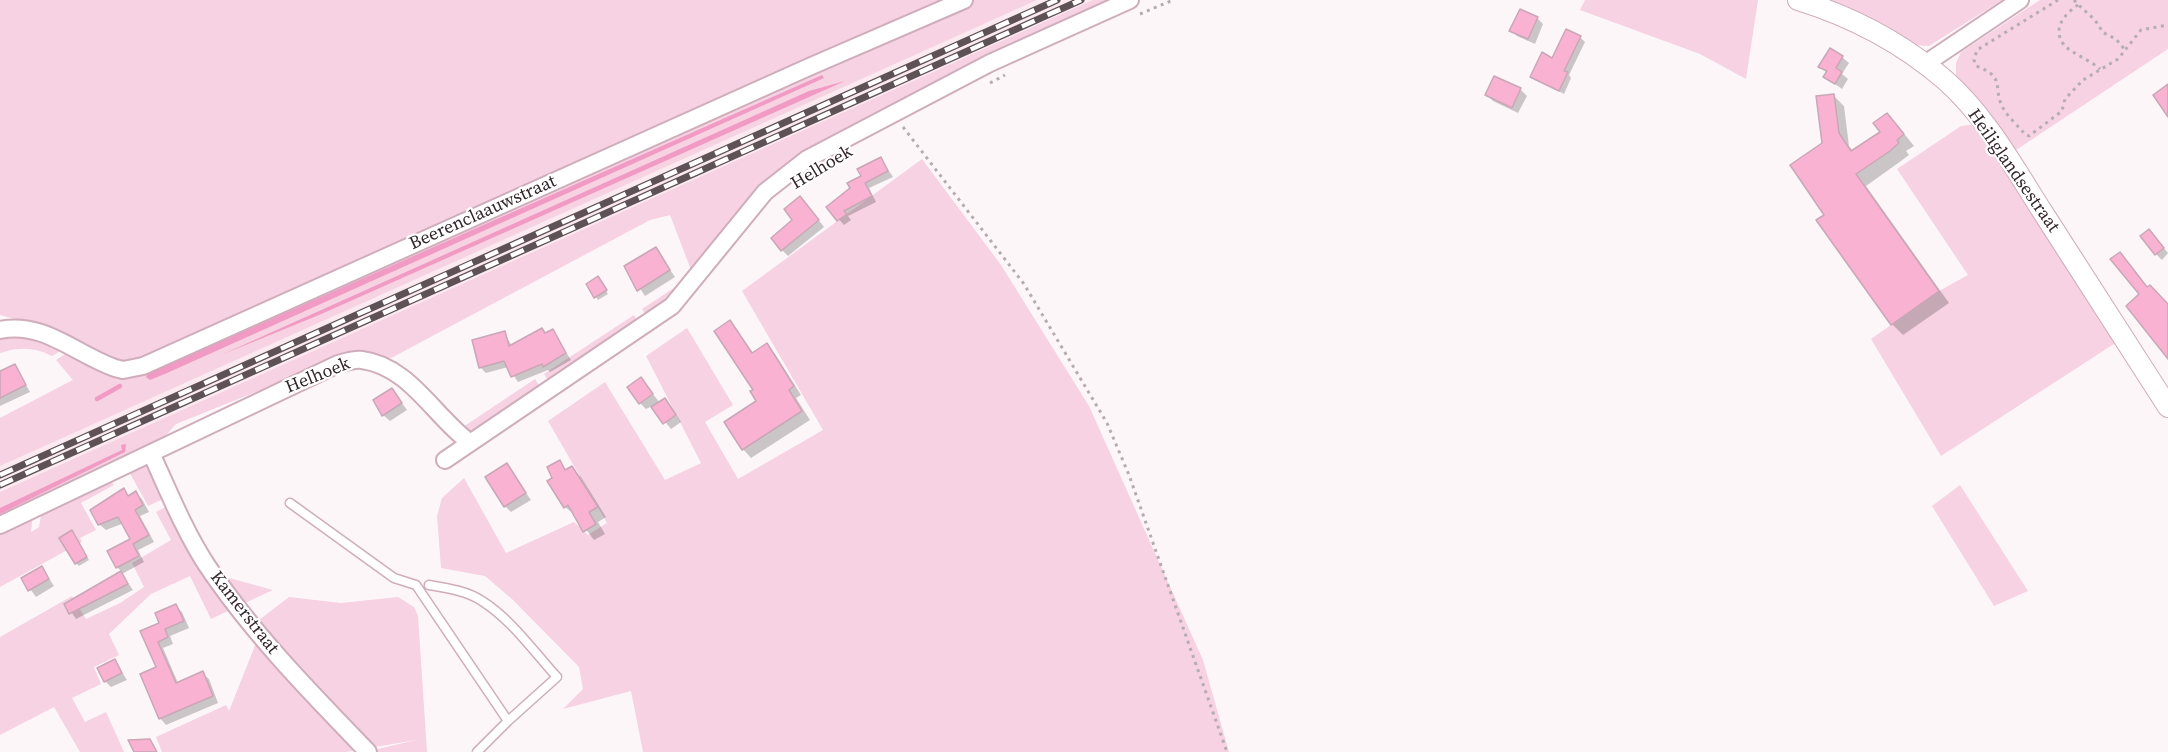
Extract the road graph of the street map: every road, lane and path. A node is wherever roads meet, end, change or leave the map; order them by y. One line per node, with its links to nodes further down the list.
1 (964, 0): 16 (street, Beerenclaauwstraat)
2 (1173, 0): 8 (path)
3 (1798, 0): 11 (street, Heiliglandsestraat)
4 (2020, 0): 11 (street)
5 (2058, 0): 12 (path)
6 (2074, 0): 7 (path)
7 (2078, 5): 10 (path); 12 (path)
8 (1132, 8): 15 (street, Helhoek)
9 (2168, 25): 10 (path)
10 (2126, 51): 12 (path)
11 (1925, 64): 17 (street, Heiliglandsestraat)
12 (2100, 69)
13 (1007, 75): 14 (path)
14 (986, 85)
15 (896, 122): 18 (street, Helhoek); 27 (path)
16 (0, 330)
17 (2168, 406)
18 (469, 442): 19 (street, Helhoek); 20 (street, Helhoek)
19 (151, 453): 22 (street); 25 (street, Kamerstraat)
20 (445, 460)
21 (291, 503): 24 (lane)
22 (0, 525)
23 (429, 585): 24 (lane)
24 (508, 721): 26 (lane)
25 (368, 752)
26 (477, 752)
27 (1227, 752)

